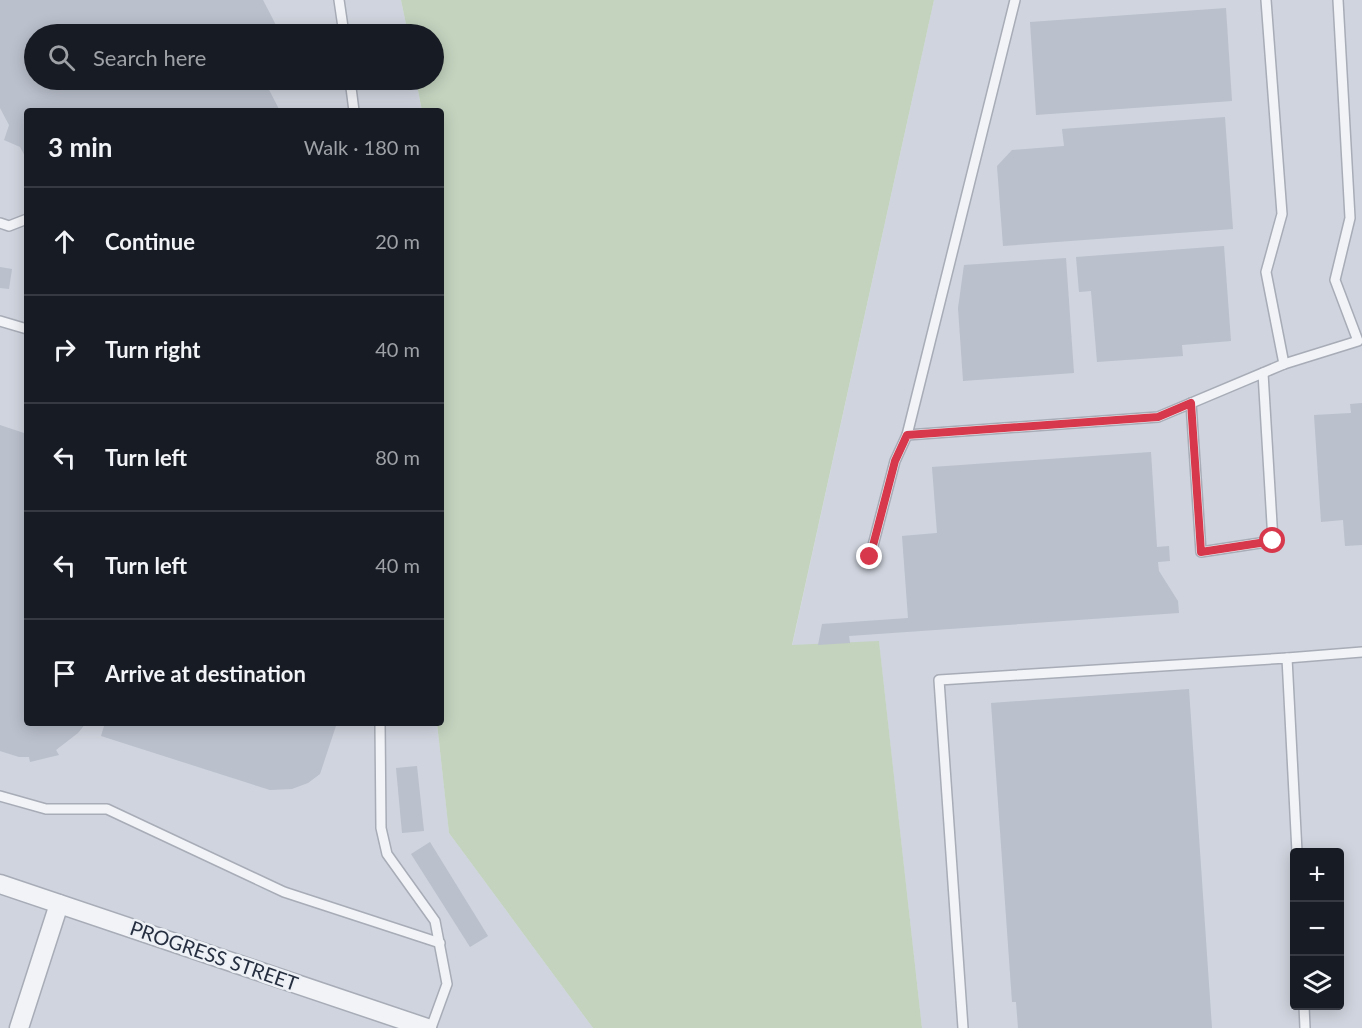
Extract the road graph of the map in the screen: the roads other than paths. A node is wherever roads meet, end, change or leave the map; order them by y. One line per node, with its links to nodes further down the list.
1 (339, 0): 5 (lane)
2 (1016, 0): 16 (lane)
3 (1266, 0): 13 (lane)
4 (1338, 0): 12 (lane)
5 (343, 24)
6 (351, 90): 7 (lane)
7 (354, 108)
8 (24, 220): 9 (lane)
9 (0, 224)
10 (0, 321): 11 (lane)
11 (24, 328)
12 (1360, 339): 13 (lane)
13 (1284, 364): 14 (lane)
14 (1263, 373): 15 (lane); 15 (lane)
15 (1191, 403): 16 (lane)
16 (907, 435): 17 (lane)
17 (870, 557)
18 (1362, 652): 19 (lane)
19 (1287, 658): 22 (lane); 30 (lane)
20 (380, 726): 25 (lane)
21 (0, 796): 25 (lane)
22 (1297, 848)
23 (0, 885): 24 (street, PROGRESS STREET)
24 (59, 904): 27 (street); 28 (street, PROGRESS STREET)
25 (440, 943): 29 (lane)
26 (1304, 1010): 31 (lane)
27 (19, 1028)
28 (427, 1028)
29 (431, 1028)
30 (963, 1028)
31 (1305, 1028)

